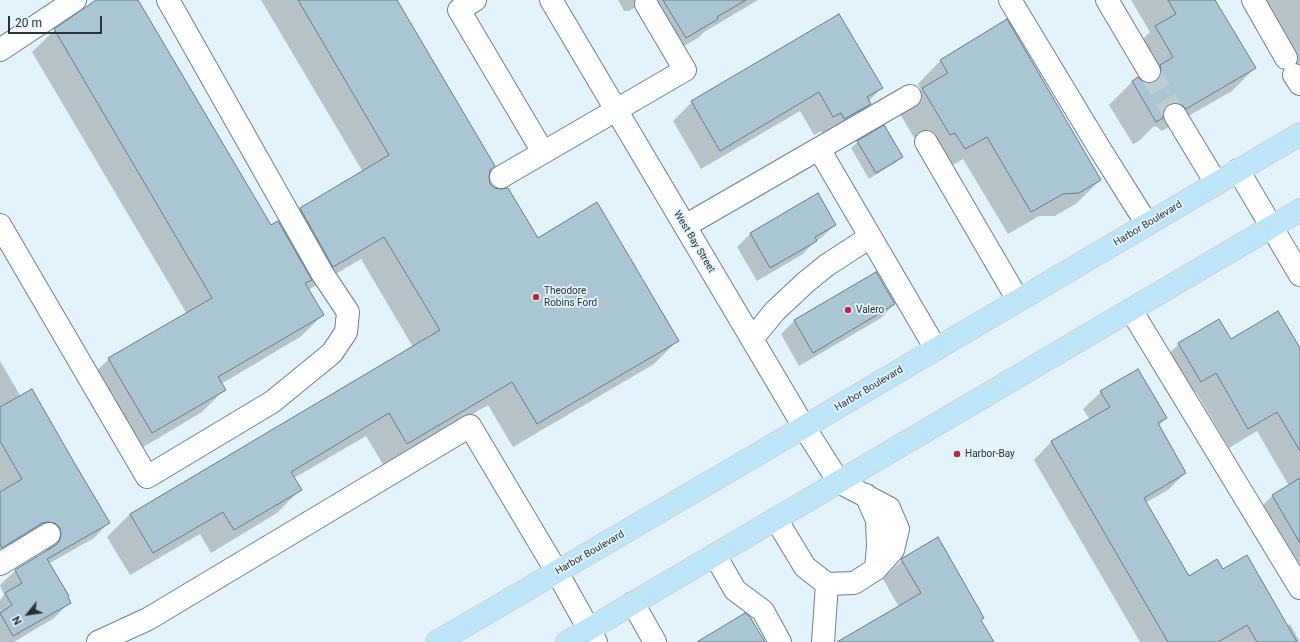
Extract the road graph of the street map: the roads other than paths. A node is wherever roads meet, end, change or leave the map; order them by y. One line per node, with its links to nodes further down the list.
1 (75, 0): 9 (street)
2 (168, 0): 24 (street)
3 (475, 0): 18 (street)
4 (551, 0): 13 (street, West Bay Street)
5 (1010, 0): 23 (street)
6 (1107, 0): 10 (street)
7 (1253, 0): 11 (street)
8 (646, 4): 13 (street)
9 (0, 50)
10 (1149, 71)
11 (1294, 72)
12 (910, 96): 17 (street)
13 (616, 109): 18 (street); 25 (street, West Bay Street)
14 (1175, 115): 21 (street)
15 (1300, 134): 19 (main road, Harbor Boulevard)
16 (926, 142): 29 (street)
17 (819, 149): 25 (street); 27 (street)
18 (543, 152): 20 (street)
19 (1238, 170): 21 (main road, Harbor Boulevard); 26 (street)
20 (501, 177)
21 (1216, 183): 23 (main road, Harbor Boulevard)
22 (1300, 210): 26 (main road)
23 (1147, 224): 29 (main road, Harbor Boulevard)
24 (0, 225)
25 (685, 226): 31 (street, West Bay Street)
26 (1271, 227): 28 (street); 30 (main road)
27 (870, 237): 31 (street); 32 (street)
28 (1300, 275)
29 (1018, 300): 32 (main road, Harbor Boulevard)
30 (1131, 310): 34 (main road); 41 (street)
31 (752, 339): 33 (street, West Bay Street)
32 (936, 349): 33 (main road, Harbor Boulevard)
33 (804, 427): 34 (street, West Bay Street); 39 (main road, Harbor Boulevard)
34 (839, 482): 35 (main road); 40 (street)
35 (776, 519): 37 (main road); 40 (street)
36 (49, 534): 38 (street)
37 (715, 556): 42 (main road); 48 (street)
38 (0, 564)
39 (556, 572): 43 (street); 44 (street); 45 (main road, Harbor Boulevard)
40 (827, 584): 49 (street)
41 (1300, 588)
42 (633, 603): 43 (main road); 47 (street)
43 (592, 636): 46 (main road)
44 (98, 642)
45 (437, 642)
46 (567, 642)
47 (655, 642)
48 (780, 642)
49 (823, 642)

